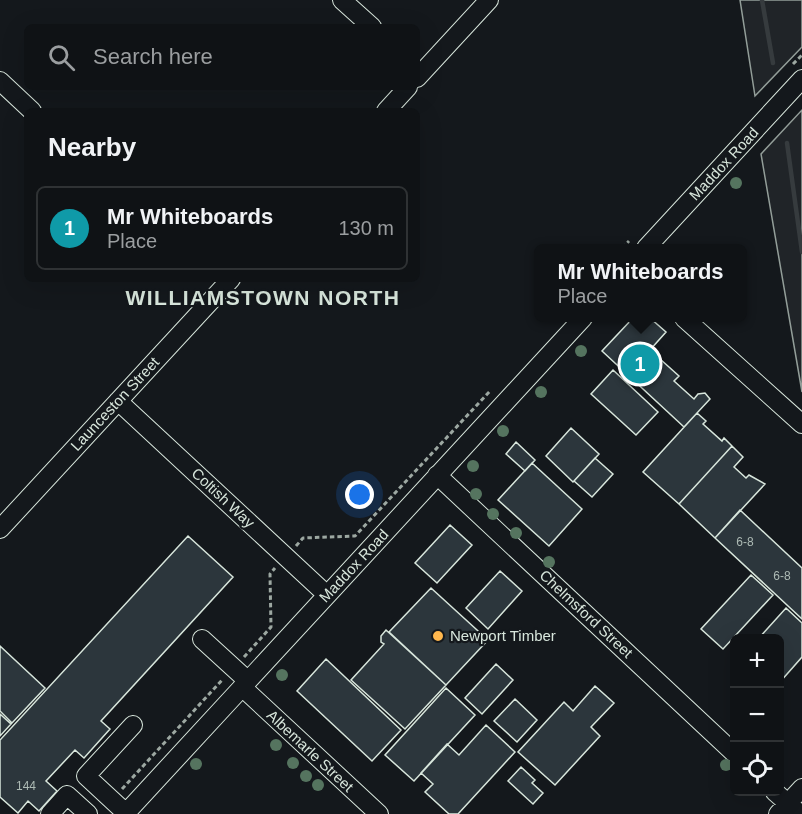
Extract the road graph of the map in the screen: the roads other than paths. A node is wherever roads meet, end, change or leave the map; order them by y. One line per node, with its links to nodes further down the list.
1 (342, 0): 3 (street)
2 (489, 0): 4 (street)
3 (369, 24)
4 (420, 71)
5 (802, 79): 10 (street, Maddox Road)
6 (0, 81): 8 (street)
7 (405, 90): 9 (street)
8 (29, 108)
9 (389, 108)
10 (651, 244)
11 (222, 282): 14 (street, Launceston Street)
12 (579, 322): 16 (street, Maddox Road)
13 (688, 322): 15 (street)
14 (118, 401): 17 (street, Launceston Street); 18 (street, Coltish Way)
15 (802, 424)
16 (437, 475): 18 (street, Maddox Road); 22 (street, Chelmsford Street)
17 (0, 529)
18 (327, 595): 20 (street, Maddox Road)
19 (202, 639): 20 (street, Albemarle Street)
20 (245, 684): 27 (street, Maddox Road); 28 (street, Albemarle Street)
21 (133, 724): 27 (street)
22 (730, 748)
23 (802, 788): 24 (street)
24 (785, 806)
25 (50, 814): 26 (street)
26 (88, 814)
27 (125, 814)
28 (379, 814)

